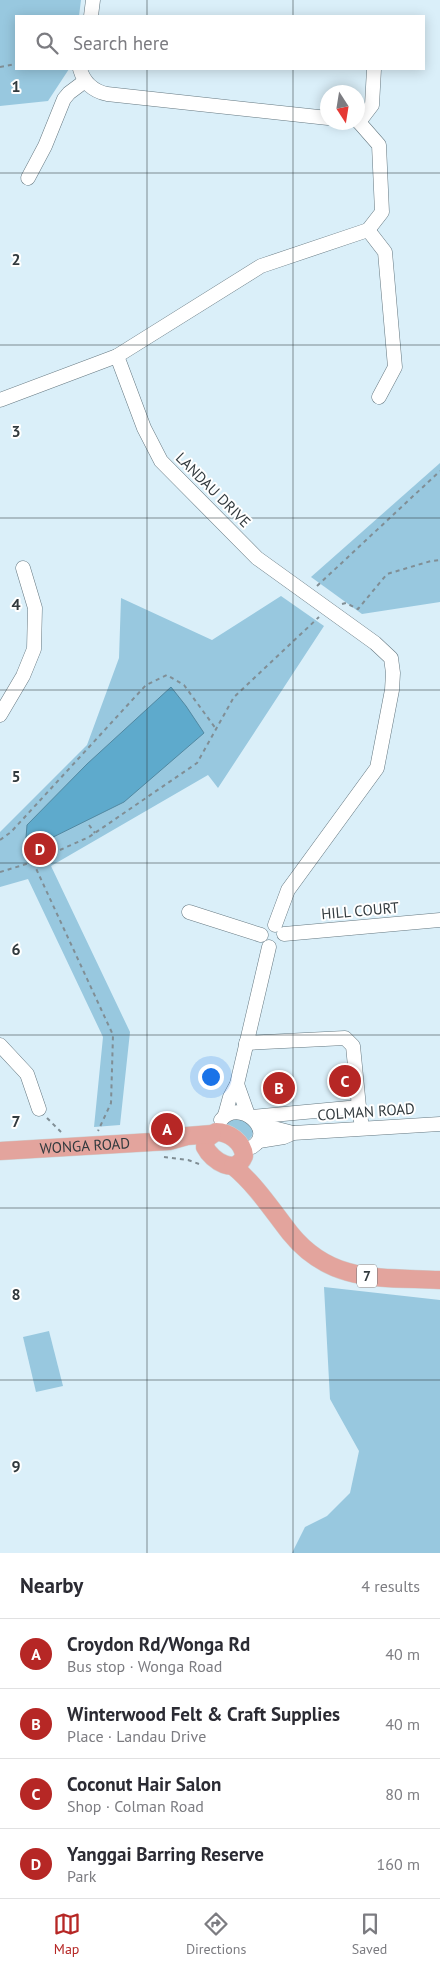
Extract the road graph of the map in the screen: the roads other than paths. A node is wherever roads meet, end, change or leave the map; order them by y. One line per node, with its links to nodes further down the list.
1 (94, 0): 2 (street)
2 (91, 15)
3 (374, 70): 5 (street)
4 (82, 75): 6 (street); 8 (street)
5 (365, 113)
6 (320, 117)
7 (365, 129): 9 (street)
8 (28, 178)
9 (368, 230): 10 (street); 11 (street)
10 (117, 356): 12 (street); 17 (street, LANDAU DRIVE)
11 (379, 397)
12 (0, 400)
13 (23, 568): 14 (street)
14 (0, 715)
15 (190, 912): 18 (street)
16 (440, 920): 17 (street, HILL COURT)
17 (279, 930): 18 (street); 18 (street)
18 (265, 941): 19 (street)
19 (246, 1043): 21 (street); 22 (street)
20 (0, 1045): 23 (street)
21 (237, 1084): 24 (street); 25 (street)
22 (360, 1107): 25 (street); 27 (street)
23 (39, 1109)
24 (225, 1115): 25 (street); 29 (street)
25 (253, 1119): 28 (street, COLMAN ROAD); 31 (street)
26 (440, 1124): 27 (street, COLMAN ROAD)
27 (362, 1128): 28 (street, COLMAN ROAD)
28 (293, 1133): 31 (street, COLMAN ROAD)
29 (209, 1146): 30 (main road, WONGA ROAD / 7); 31 (main road, 7); 31 (main road, 7)
30 (0, 1151)
31 (245, 1154): 32 (main road, 7)
32 (440, 1280)

